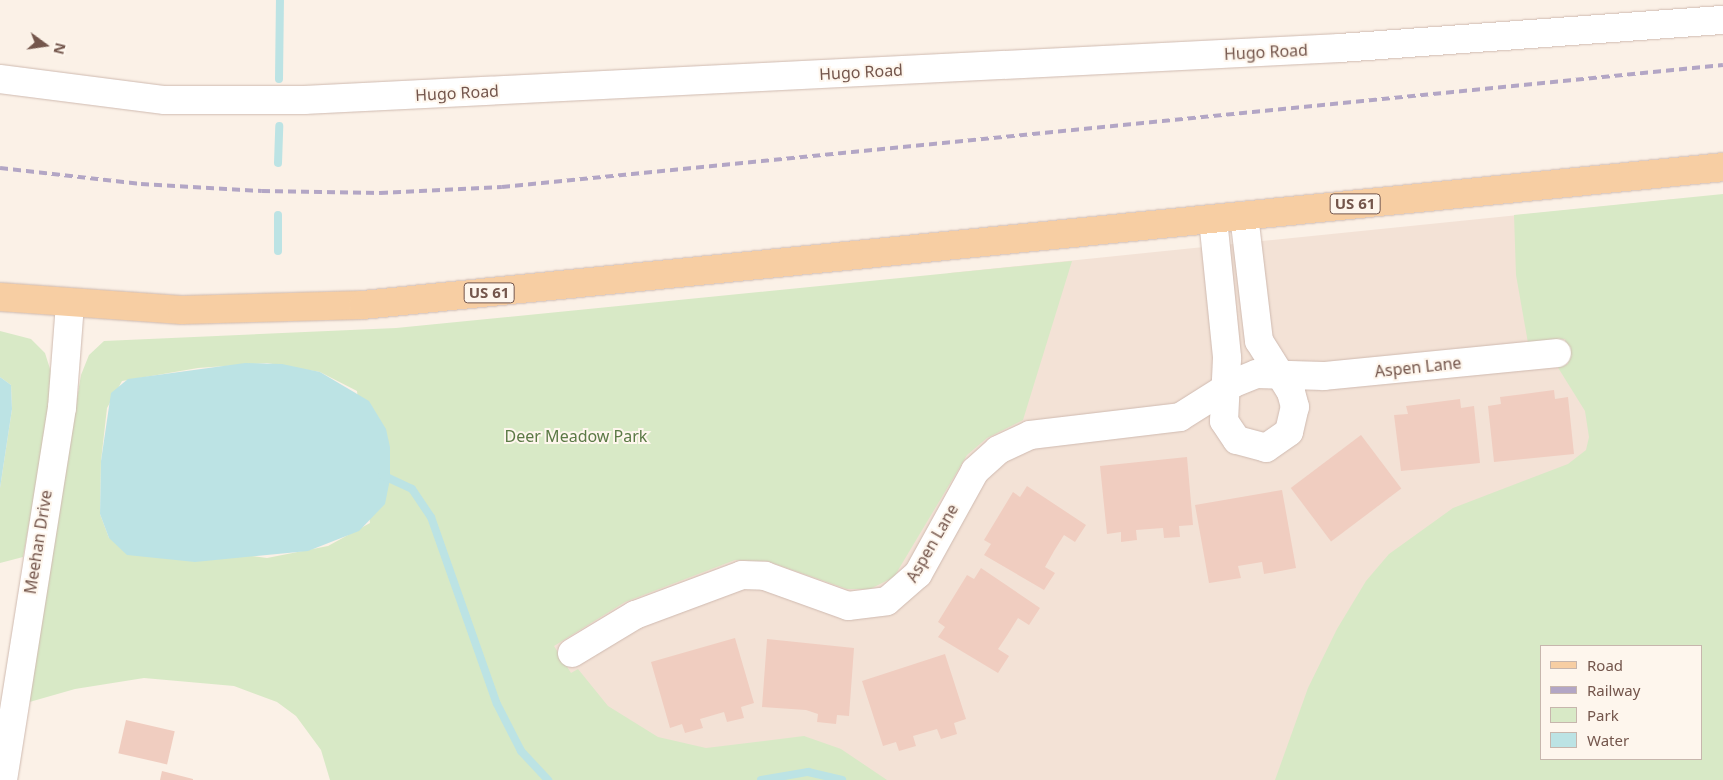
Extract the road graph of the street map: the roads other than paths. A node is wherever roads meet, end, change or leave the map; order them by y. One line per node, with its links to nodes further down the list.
1 (1723, 20): 2 (street, Hugo Road)
2 (0, 79)
3 (1723, 167): 4 (main road, US 61)
4 (1244, 216): 5 (main road, US 61); 9 (street)
5 (1213, 219): 7 (main road, US 61); 10 (street)
6 (0, 297): 7 (main road, US 61)
7 (70, 304): 12 (street, Meehan Drive)
8 (1557, 353): 9 (street, Aspen Lane)
9 (1279, 374): 10 (street, Aspen Lane); 10 (street)
10 (1225, 389): 11 (street, Aspen Lane)
11 (572, 653)
12 (3, 780)

